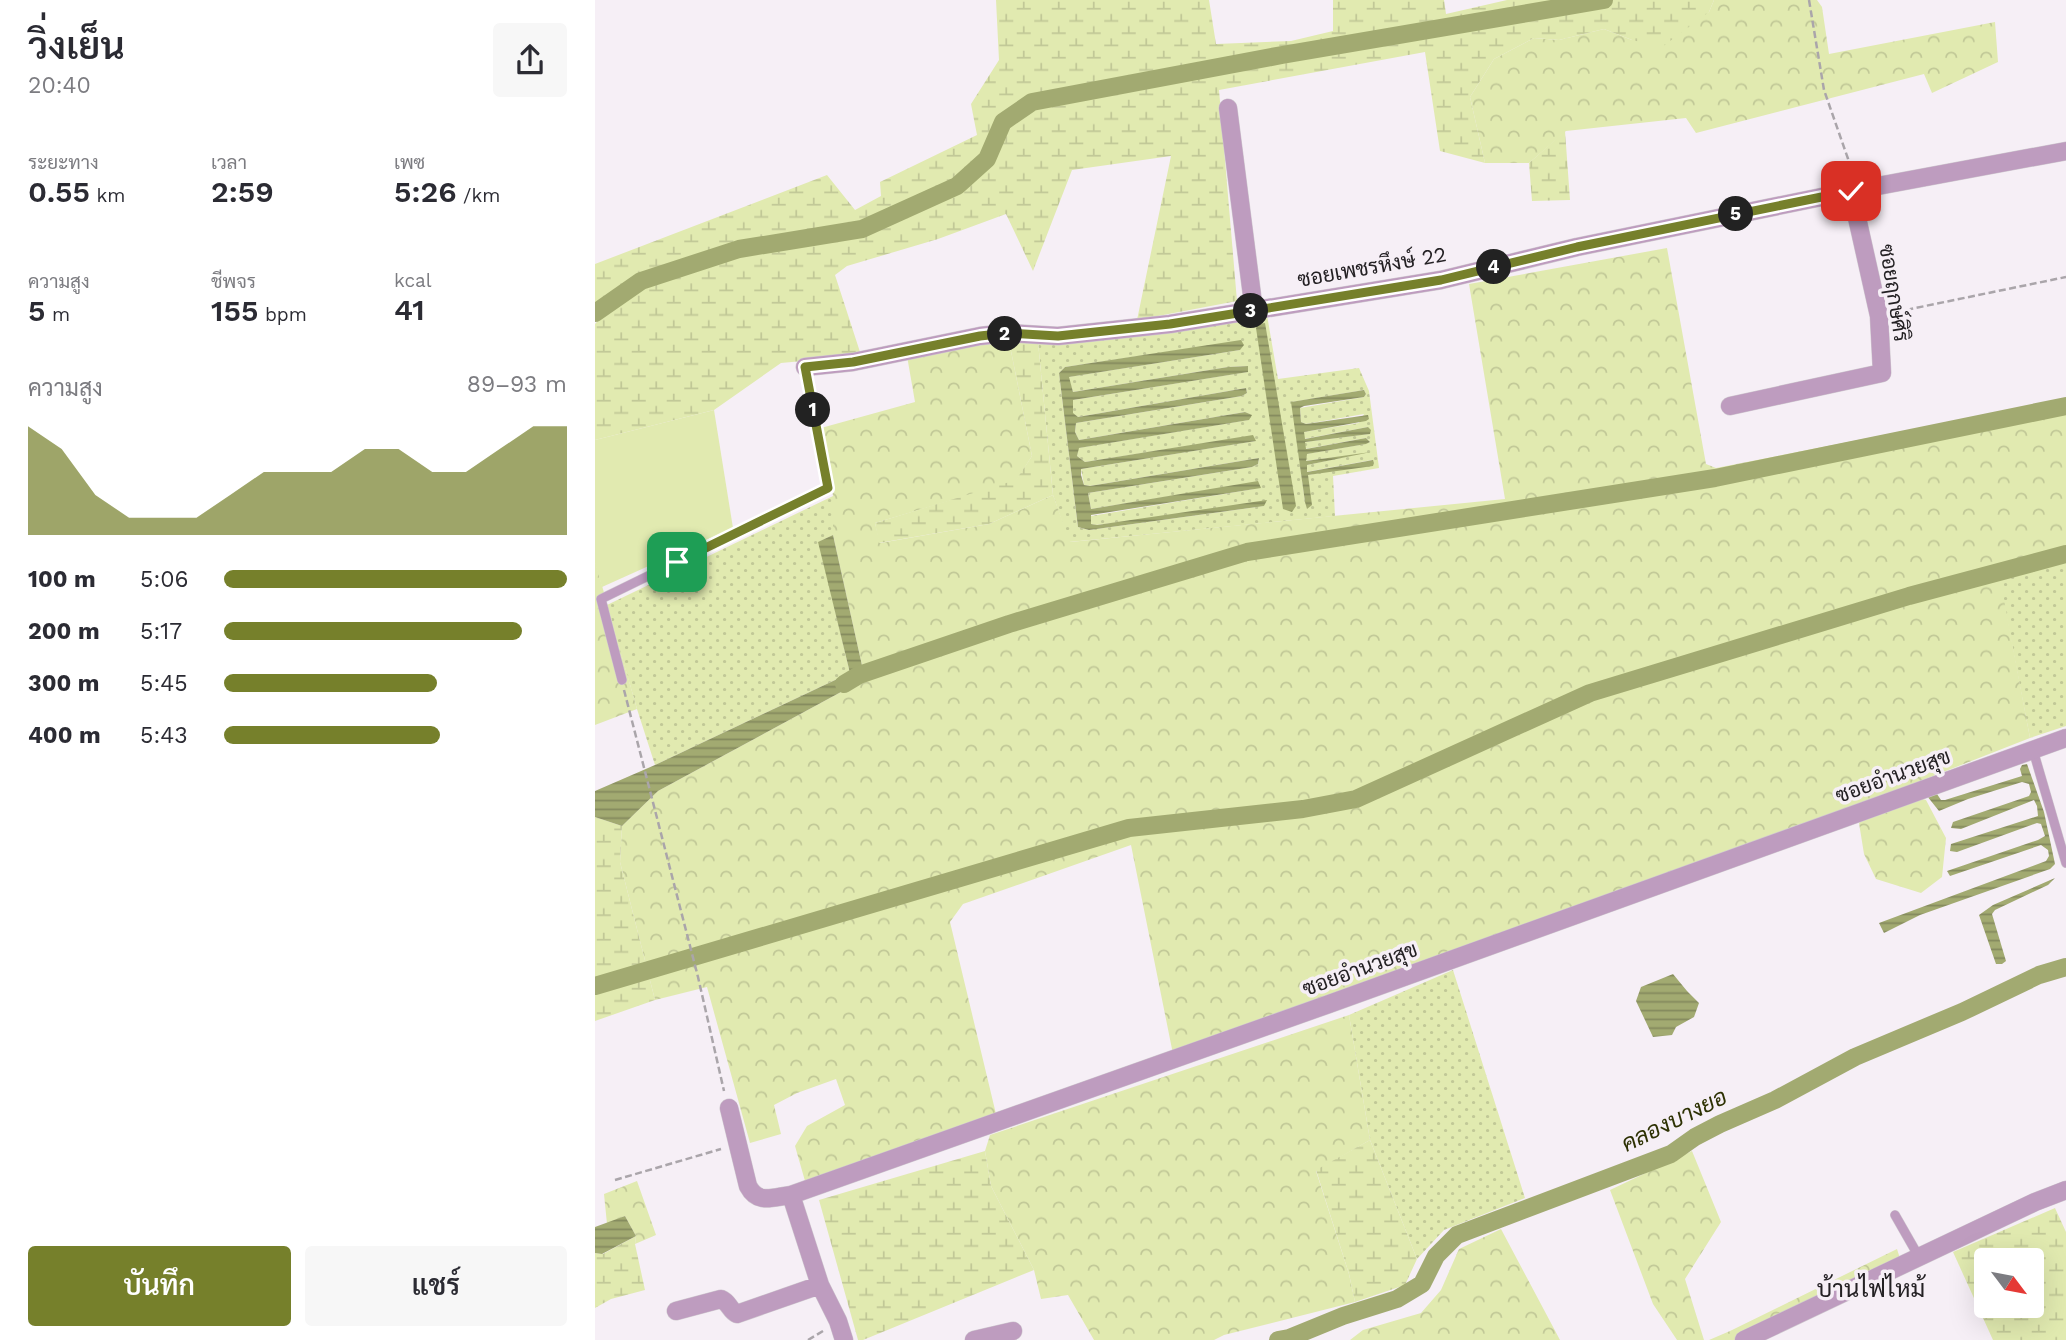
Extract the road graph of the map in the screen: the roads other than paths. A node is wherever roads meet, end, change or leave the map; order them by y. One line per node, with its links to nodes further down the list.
1 (1228, 108): 4 (street)
2 (2066, 151): 3 (street, ซอยเพชรหึงษ์ 22)
3 (1855, 190): 4 (street, ซอยเพชรหึงษ์ 22); 6 (street, ซอยฤกษ์ศิริ)
4 (1254, 310): 5 (street, ซอยเพชรหึงษ์ 22)
5 (805, 367): 7 (lane)
6 (1730, 406)
7 (622, 680)
8 (2066, 738): 9 (street, ซอยอำนวยสุข)
9 (2033, 750): 10 (lane); 13 (street, ซอยอำนวยสุข)
10 (2066, 863)
11 (729, 1108): 13 (street, ซอยอำนวยสุข)
12 (2066, 1190): 15 (street)
13 (791, 1195): 16 (street)
14 (1895, 1215): 15 (lane)
15 (1919, 1257): 21 (street)
16 (820, 1285): 17 (street); 19 (street)
17 (676, 1311)
18 (1013, 1331): 20 (street)
19 (844, 1340)
20 (974, 1340)
21 (1744, 1340)

